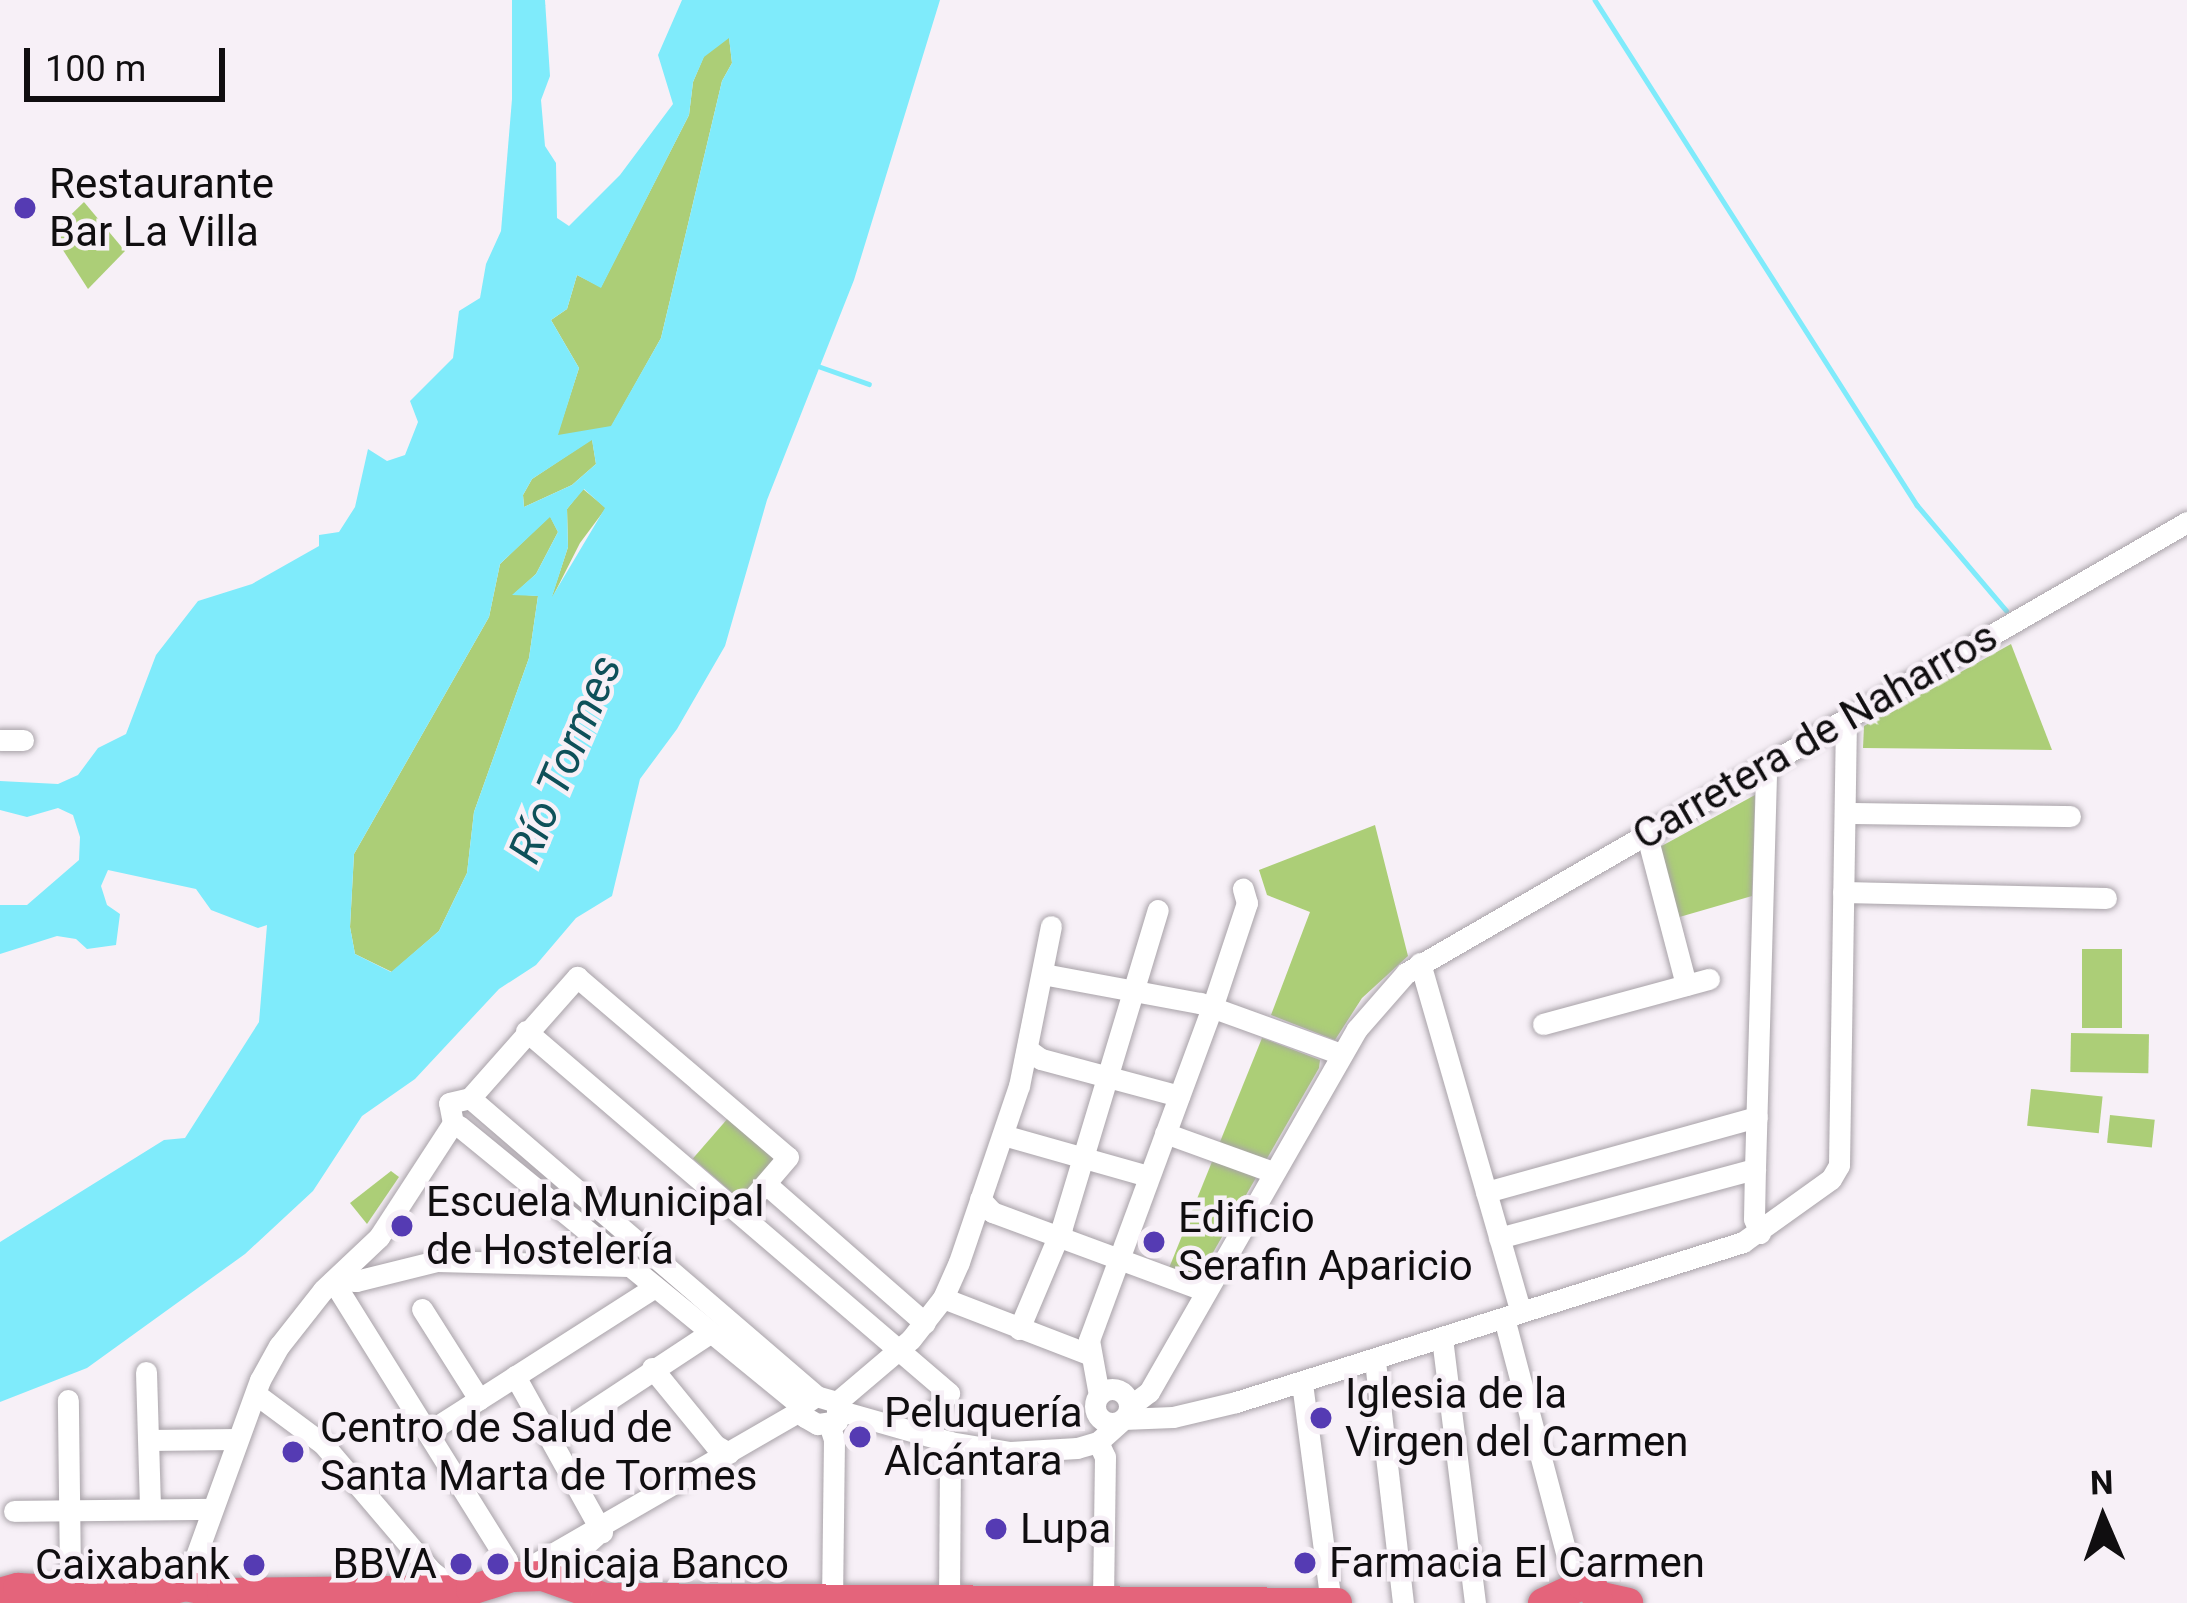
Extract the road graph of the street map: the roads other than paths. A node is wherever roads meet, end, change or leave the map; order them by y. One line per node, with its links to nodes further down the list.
1 (2187, 522): 2 (street, Carretera de Naharros)
2 (1846, 719): 3 (street, Carretera de Naharros); 4 (street)
3 (1766, 764): 6 (street, Carretera de Naharros); 25 (street)
4 (1846, 813): 5 (street); 8 (street)
5 (2071, 816)
6 (1646, 832): 12 (street, Carretera de Naharros); 15 (street)
7 (1243, 889): 17 (street)
8 (1844, 892): 9 (street); 37 (street)
9 (2106, 898)
10 (1158, 910): 16 (street)
11 (1051, 926): 13 (street)
12 (1420, 963): 21 (street, Carretera de Naharros); 34 (street)
13 (1043, 974): 16 (street); 20 (street)
14 (1709, 979): 15 (street)
15 (1686, 985): 18 (street)
16 (1133, 991): 17 (street); 22 (street)
17 (1211, 1008): 21 (street); 23 (street)
18 (1543, 1024)
19 (526, 1031): 24 (street); 33 (street); 36 (street)
20 (1027, 1049): 22 (street); 28 (street)
21 (1341, 1054): 31 (street, Carretera de Naharros)
22 (1110, 1076): 23 (street); 29 (street)
23 (1178, 1096): 27 (street)
24 (472, 1101): 26 (street); 63 (street)
25 (1757, 1117): 30 (street); 34 (street)
26 (456, 1124): 41 (street); 42 (street)
27 (1165, 1133): 31 (street); 32 (street)
28 (1003, 1135): 29 (street); 35 (street)
29 (1083, 1158): 32 (street); 38 (street)
30 (1755, 1168): 37 (street); 39 (street)
31 (1273, 1172): 44 (street, Carretera de Naharros)
32 (1148, 1176): 40 (street)
33 (766, 1184): 36 (street); 48 (street)
34 (1486, 1192): 39 (street)
35 (980, 1199): 38 (street); 45 (street)
36 (740, 1214): 52 (street)
37 (1760, 1233): 47 (street)
38 (1056, 1235): 40 (street); 49 (street)
39 (1499, 1238): 47 (street)
40 (1118, 1259): 44 (street); 53 (street)
41 (628, 1265): 42 (street); 43 (street)
42 (334, 1280): 59 (street); 64 (street)
43 (655, 1287): 50 (street); 57 (street)
44 (1205, 1291): 62 (street, Carretera de Naharros)
45 (943, 1298): 48 (street); 49 (street)
46 (422, 1309): 60 (street)
47 (1512, 1315): 51 (street); 84 (street)
48 (925, 1323): 52 (street)
49 (1019, 1329): 53 (street)
50 (710, 1333): 55 (street); 63 (street)
51 (1442, 1338): 54 (street); 93 (street)
52 (899, 1353): 63 (street); 65 (street)
53 (1088, 1354): 62 (street)
54 (1375, 1361): 58 (street); 92 (street)
55 (652, 1368): 66 (street); 71 (street)
56 (146, 1372): 68 (street)
57 (515, 1376): 60 (street); 66 (street)
58 (1302, 1383): 62 (street); 91 (street)
59 (256, 1395): 67 (street); 79 (street)
60 (479, 1399): 64 (street)
61 (68, 1400): 73 (street)
62 (1115, 1409): 70 (street)
63 (819, 1410): 65 (street); 71 (street); 76 (street); 86 (street)
64 (428, 1432): 78 (street)
65 (920, 1432): 69 (street)
66 (552, 1437): 76 (street)
67 (238, 1439): 68 (street); 74 (street)
68 (149, 1440): 72 (street)
69 (950, 1442): 70 (street); 87 (street)
70 (1087, 1445): 89 (street)
71 (729, 1453): 76 (street)
72 (150, 1509): 73 (street); 74 (street)
73 (70, 1510): 75 (street); 82 (street)
74 (210, 1510): 81 (street)
75 (14, 1511)
76 (601, 1528): 77 (street); 78 (street)
77 (578, 1551): 83 (street); 85 (street)
78 (507, 1584): 79 (highway); 83 (highway)
79 (457, 1590): 81 (highway)
80 (10, 1592): 82 (highway)
81 (182, 1594): 82 (highway)
82 (62, 1595)
83 (578, 1595): 85 (highway)
84 (1582, 1598)
85 (682, 1600): 88 (highway)
86 (832, 1600): 87 (highway); 88 (highway)
87 (950, 1600): 89 (highway)
88 (749, 1601)
89 (1103, 1601): 90 (highway)
90 (1250, 1603): 91 (highway)
91 (1334, 1603)
92 (1403, 1603)
93 (1475, 1603)

